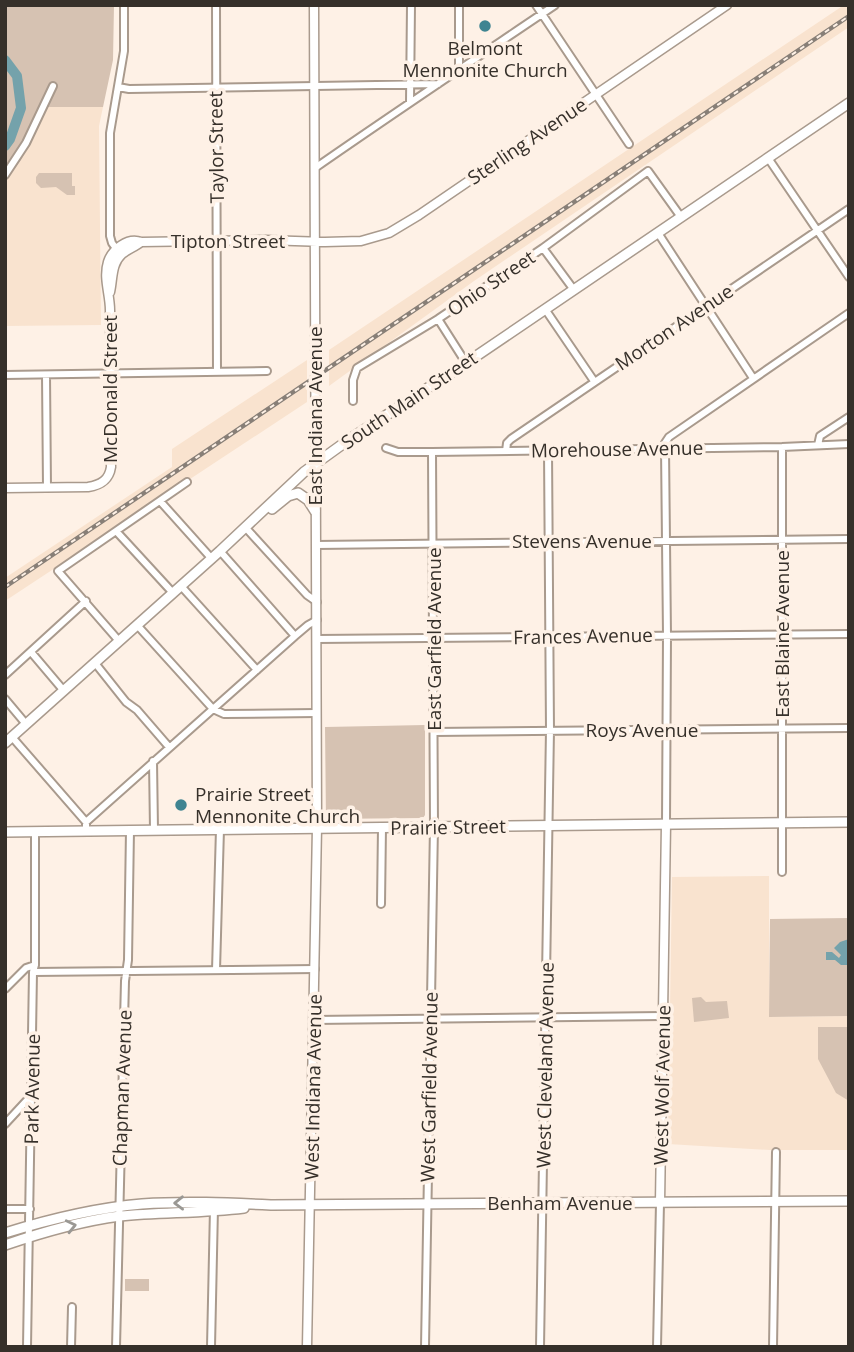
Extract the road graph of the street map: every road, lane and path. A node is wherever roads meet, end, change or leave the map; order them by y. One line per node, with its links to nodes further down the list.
1 (124, 5): 15 (street, McDonald Street)
2 (216, 5): 16 (street, Taylor Street)
3 (314, 5): 14 (street, East Indiana Avenue)
4 (411, 5): 11 (street)
5 (459, 5): 10 (street)
6 (536, 5): 9 (street)
7 (555, 5): 9 (street)
8 (727, 5): 17 (street, Sterling Avenue)
9 (542, 14): 10 (street); 17 (street)
10 (459, 71): 12 (street)
11 (410, 84): 12 (street); 14 (street); 18 (street)
12 (438, 84): 18 (street)
13 (53, 86): 23 (street)
14 (314, 86): 16 (street); 22 (street, East Indiana Avenue)
15 (118, 87): 16 (street); 31 (street, McDonald Street)
16 (215, 88): 28 (street, Taylor Street)
17 (596, 94): 20 (street); 29 (street, Sterling Avenue)
18 (410, 102): 22 (street)
19 (846, 108): 21 (main road, South Main Street)
20 (629, 144)
21 (768, 158): 25 (main road, South Main Street); 26 (street)
22 (315, 168): 29 (street, East Indiana Avenue)
23 (5, 175)
24 (849, 209): 26 (street, Morton Avenue)
25 (681, 217): 27 (main road, South Main Street); 30 (street, Ohio Street)
26 (817, 230): 32 (street); 34 (street, Morton Avenue)
27 (657, 233): 33 (main road, South Main Street); 34 (street)
28 (217, 240): 29 (street, Tipton Street); 31 (street, Tipton Street); 40 (street, Taylor Street)
29 (314, 242): 56 (street, East Indiana Avenue)
30 (543, 248): 33 (street); 37 (street, Ohio Street)
31 (119, 251): 41 (street, McDonald Street)
32 (849, 277)
33 (573, 290): 35 (main road, South Main Street)
34 (705, 305): 44 (street); 45 (street, Morton Avenue)
35 (545, 309): 38 (main road, South Main Street); 45 (street)
36 (849, 313): 44 (street)
37 (438, 319): 38 (street); 46 (street, Ohio Street)
38 (466, 363): 56 (main road, South Main Street)
39 (267, 371): 40 (street)
40 (217, 372): 41 (street)
41 (111, 373): 43 (street); 59 (street, McDonald Street)
42 (5, 375): 43 (street)
43 (46, 375): 59 (street)
44 (753, 378): 52 (street)
45 (594, 381): 54 (street, Morton Avenue)
46 (353, 401)
47 (849, 417): 49 (street)
48 (849, 444): 49 (street, Morehouse Avenue)
49 (817, 445): 50 (street, Morehouse Avenue)
50 (782, 447): 52 (street, Morehouse Avenue); 66 (street, East Blaine Avenue)
51 (386, 448): 55 (street, Morehouse Avenue)
52 (665, 448): 53 (street, Morehouse Avenue); 68 (street)
53 (548, 450): 54 (street, Morehouse Avenue); 67 (street, West Cleveland Avenue)
54 (506, 451): 55 (street, Morehouse Avenue)
55 (432, 452): 69 (street, East Garfield Avenue)
56 (315, 464): 61 (street, East Indiana Avenue); 62 (main road, South Main Street)
57 (187, 482): 60 (street)
58 (5, 488): 59 (street)
59 (47, 488)
60 (160, 501): 64 (street); 72 (street)
61 (315, 511): 62 (main road); 70 (street, East Indiana Avenue)
62 (261, 513): 63 (main road, South Main Street)
63 (245, 527): 71 (main road, South Main Street); 76 (street)
64 (116, 531): 74 (street); 75 (street)
65 (849, 539): 66 (street, Stevens Avenue)
66 (781, 540): 68 (street, Stevens Avenue); 79 (street, East Blaine Avenue)
67 (549, 541): 68 (street, Stevens Avenue); 69 (street, Stevens Avenue); 83 (street, West Cleveland Avenue)
68 (666, 541): 81 (street)
69 (433, 543): 70 (street, Stevens Avenue); 85 (street, East Garfield Avenue)
70 (316, 545): 76 (street, East Indiana Avenue)
71 (220, 551): 72 (main road, South Main Street); 82 (street)
72 (212, 559): 73 (main road, South Main Street)
73 (181, 586): 74 (main road, South Main Street); 89 (street)
74 (173, 593): 78 (main road, South Main Street)
75 (86, 601): 86 (street); 87 (street)
76 (317, 602): 77 (street, East Indiana Avenue)
77 (317, 620): 82 (street); 84 (street, East Indiana Avenue)
78 (138, 625): 86 (main road, South Main Street); 93 (street)
79 (782, 634): 80 (street, Frances Avenue); 81 (street, Frances Avenue); 97 (street, East Blaine Avenue)
80 (849, 634)
81 (667, 635): 83 (street, Frances Avenue); 99 (street)
82 (295, 636): 89 (street)
83 (549, 637): 85 (street, Frances Avenue); 98 (street, West Cleveland Avenue)
84 (317, 639): 85 (street, Frances Avenue); 94 (street, East Indiana Avenue)
85 (434, 639): 100 (street, East Garfield Avenue)
86 (119, 641): 88 (main road, South Main Street)
87 (31, 652): 90 (street); 91 (street)
88 (95, 663): 91 (main road, South Main Street); 102 (street)
89 (257, 670): 93 (street)
90 (5, 675)
91 (64, 691): 95 (main road, South Main Street)
92 (5, 699): 95 (street)
93 (214, 709): 94 (street); 102 (street)
94 (317, 713): 110 (street, East Indiana Avenue)
95 (26, 724): 101 (main road, South Main Street)
96 (849, 728): 97 (street, Roys Avenue)
97 (782, 729): 99 (street, Roys Avenue); 104 (street, East Blaine Avenue)
98 (551, 730): 99 (street, Roys Avenue); 100 (street, Roys Avenue); 107 (street, West Cleveland Avenue)
99 (667, 730): 106 (street)
100 (434, 732): 109 (street, East Garfield Avenue)
101 (9, 740): 108 (street)
102 (169, 747): 103 (street)
103 (153, 761): 108 (street); 114 (street)
104 (783, 822): 105 (main road, Prairie Street); 106 (main road, Prairie Street); 117 (street, East Blaine Avenue)
105 (849, 822)
106 (666, 824): 107 (main road, Prairie Street); 124 (street, West Wolf Avenue)
107 (550, 825): 109 (main road, Prairie Street); 125 (street, West Cleveland Avenue)
108 (86, 826): 113 (main road, Prairie Street); 116 (main road, Prairie Street)
109 (434, 826): 111 (main road, Prairie Street); 126 (street, West Garfield Avenue)
110 (317, 827): 111 (main road, Prairie Street); 112 (main road, Prairie Street); 120 (street, West Indiana Avenue)
111 (382, 827): 118 (street)
112 (220, 829): 114 (main road, Prairie Street); 121 (street)
113 (130, 830): 114 (main road, Prairie Street); 122 (street, Chapman Avenue)
114 (154, 830)
115 (5, 831): 116 (main road, Prairie Street)
116 (35, 831): 119 (street, Park Avenue)
117 (782, 872)
118 (381, 904)
119 (34, 968): 122 (street); 123 (street); 128 (street, Park Avenue)
120 (316, 969): 121 (street); 127 (street, West Indiana Avenue)
121 (216, 970): 122 (street)
122 (126, 971): 140 (street, Chapman Avenue)
123 (5, 989)
124 (663, 1016): 125 (street); 134 (street, West Wolf Avenue)
125 (546, 1017): 126 (street); 133 (street, West Cleveland Avenue)
126 (431, 1019): 127 (street); 135 (street, West Garfield Avenue)
127 (314, 1020): 136 (street, West Indiana Avenue)
128 (31, 1096): 129 (street); 139 (street, Park Avenue)
129 (5, 1124)
130 (776, 1153): 132 (street)
131 (849, 1201): 132 (main road, Benham Avenue)
132 (775, 1202): 134 (main road, Benham Avenue); 154 (street)
133 (543, 1203): 134 (main road, Benham Avenue); 135 (main road, Benham Avenue); 152 (street, West Cleveland Avenue)
134 (660, 1203): 153 (street, West Wolf Avenue)
135 (427, 1204): 136 (main road, Benham Avenue); 151 (street, West Garfield Avenue)
136 (310, 1205): 137 (main road, Benham Avenue); 150 (street, West Indiana Avenue)
137 (214, 1207): 140 (main road, Benham Avenue); 149 (street)
138 (5, 1209): 139 (street)
139 (30, 1209): 141 (street, Park Avenue)
140 (119, 1211): 141 (main road, Benham Avenue); 143 (main road, Benham Avenue, one-way to 140); 148 (street, Chapman Avenue)
141 (29, 1226): 142 (main road, Benham Avenue); 143 (street, Park Avenue)
142 (5, 1233)
143 (29, 1238): 144 (main road, Benham Avenue); 146 (street, Park Avenue)
144 (5, 1245)
145 (72, 1307): 147 (street)
146 (27, 1347)
147 (71, 1347)
148 (116, 1347)
149 (211, 1347)
150 (307, 1347)
151 (425, 1347)
152 (540, 1347)
153 (657, 1347)
154 (773, 1347)

